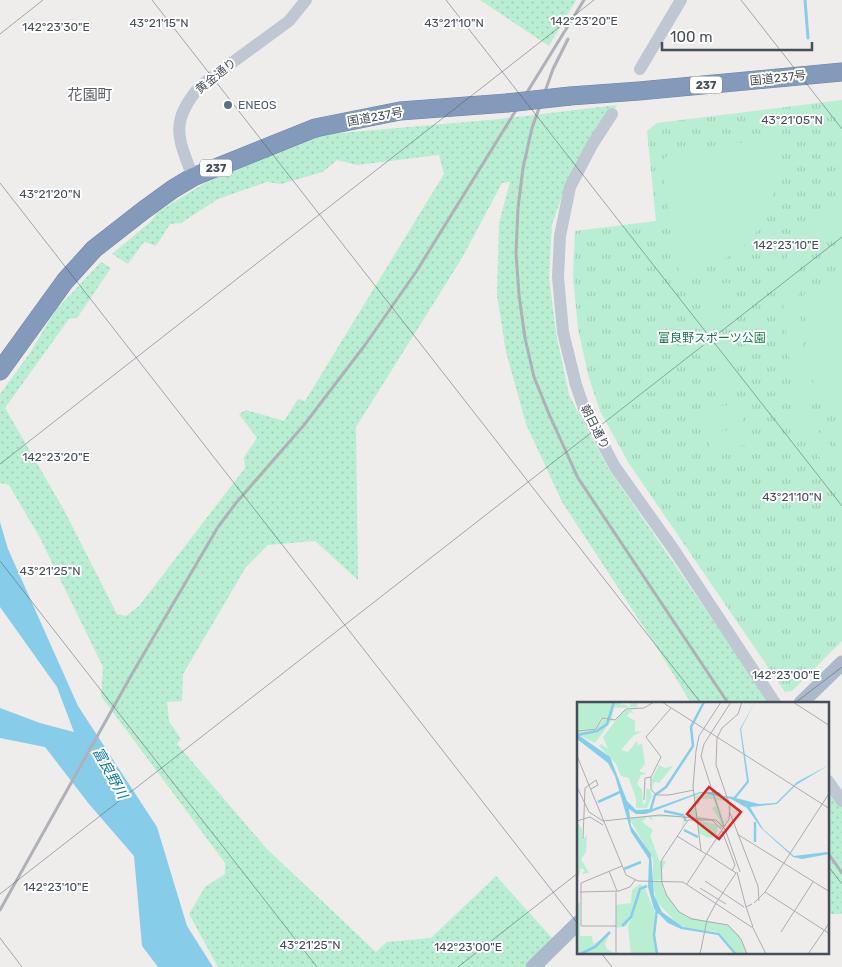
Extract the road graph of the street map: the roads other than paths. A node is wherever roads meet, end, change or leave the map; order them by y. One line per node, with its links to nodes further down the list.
1 (306, 0): 6 (street, 黄金通り)
2 (681, 0): 3 (street)
3 (640, 69)
4 (842, 72): 6 (highway, 国道237号 / 237, bridge)
5 (612, 114): 9 (street, 朝日通り)
6 (194, 177): 7 (highway, 国道237号 / 237)
7 (0, 371)
8 (842, 663): 10 (main road)
9 (774, 702)
10 (802, 702)
11 (830, 784): 12 (street)
12 (842, 801)
13 (577, 924): 14 (main road)
14 (533, 967)

